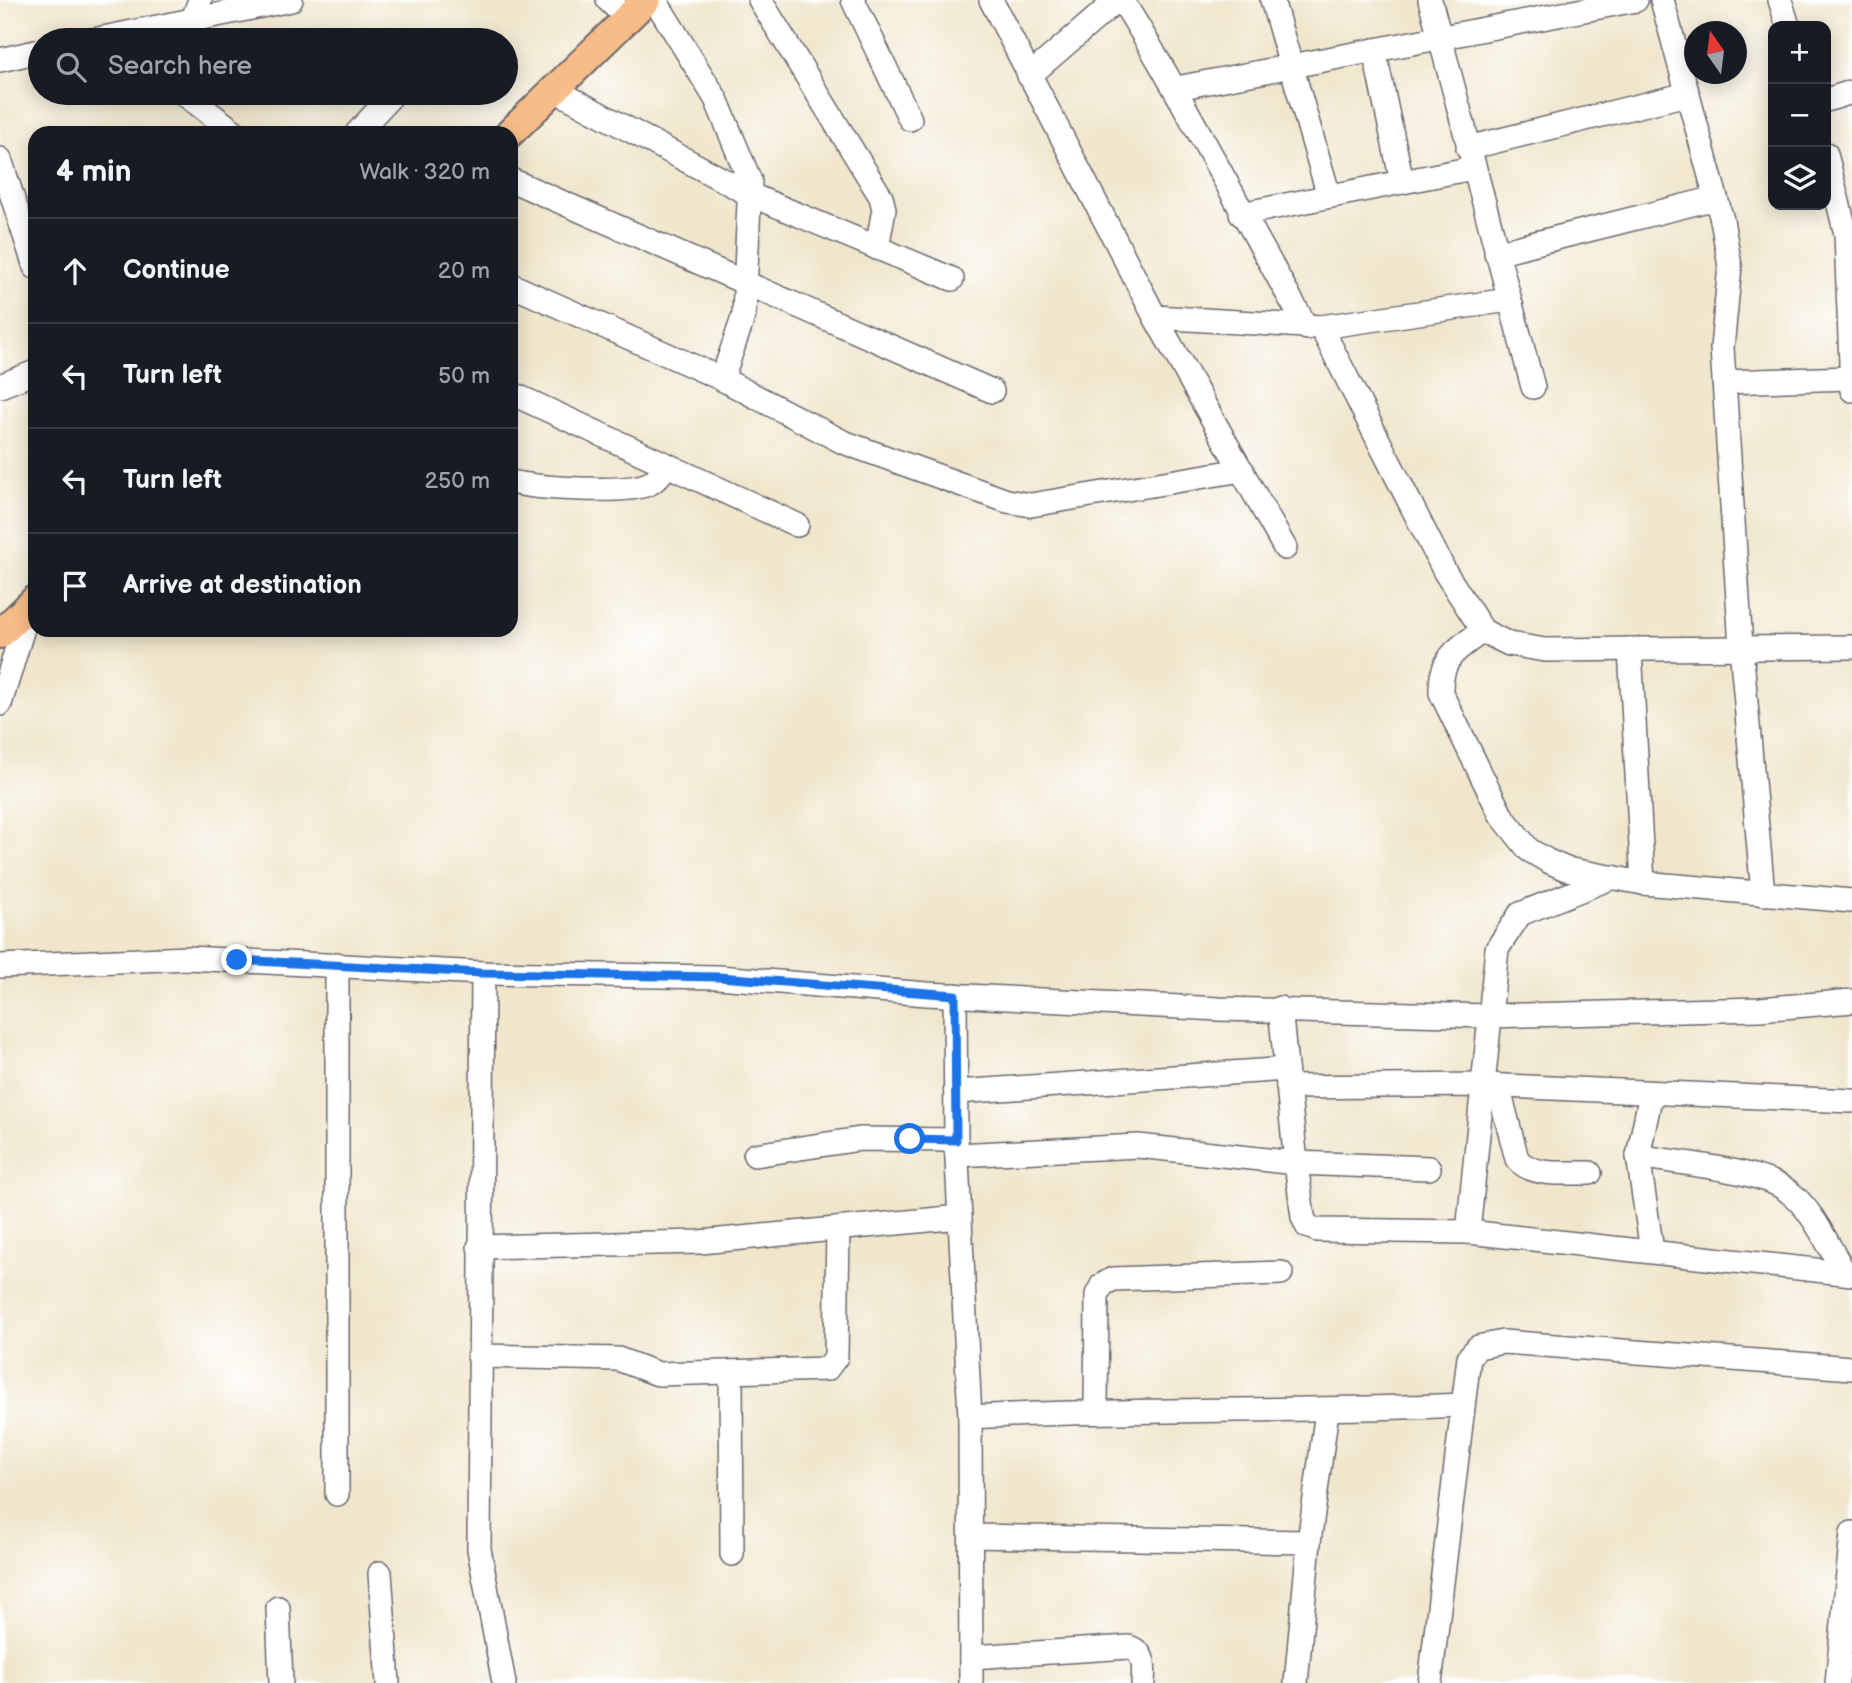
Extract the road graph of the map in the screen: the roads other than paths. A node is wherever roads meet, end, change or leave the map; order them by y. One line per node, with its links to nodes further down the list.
1 (291, 0): 14 (street)
2 (655, 0): 39 (street)
3 (760, 0): 44 (street)
4 (853, 0): 30 (street)
5 (991, 0): 22 (street)
6 (1119, 0): 22 (street); 23 (street)
7 (1272, 0): 21 (street)
8 (1430, 0): 17 (street)
9 (1636, 0): 13 (street)
10 (1662, 0): 26 (street)
11 (1780, 0): 15 (street)
12 (627, 6): 24 (main road)
13 (1547, 8): 17 (street)
14 (193, 20): 16 (street)
15 (1786, 21)
16 (153, 28)
17 (1440, 40): 18 (street); 34 (street)
18 (1374, 50): 21 (street); 37 (street)
19 (28, 54): 20 (street)
20 (0, 60)
21 (1290, 64): 23 (street); 40 (street)
22 (1029, 76): 50 (street)
23 (1177, 88): 42 (street)
24 (555, 90): 33 (main road); 39 (street)
25 (1852, 92): 27 (street)
26 (1687, 94): 34 (street); 41 (street)
27 (1831, 98)
28 (199, 105): 31 (street)
29 (383, 105): 32 (street)
30 (909, 119)
31 (227, 126)
32 (363, 126)
33 (517, 126)
34 (1471, 158): 37 (street); 45 (street)
35 (0, 159): 43 (street)
36 (1831, 174): 53 (street)
37 (1402, 182): 40 (street)
38 (518, 183): 47 (street)
39 (751, 195): 44 (street); 47 (street)
40 (1329, 197): 42 (street)
41 (1716, 198): 45 (street); 55 (street)
42 (1241, 214): 51 (street)
43 (28, 245)
44 (877, 248): 46 (street)
45 (1496, 253): 49 (street)
46 (952, 279)
47 (746, 286): 54 (street); 59 (street)
48 (518, 288): 54 (street)
49 (1509, 300): 51 (street); 57 (street)
50 (1156, 317): 51 (street); 62 (street)
51 (1314, 327): 68 (street)
52 (28, 375): 56 (street)
53 (1851, 378): 55 (street); 58 (street)
54 (722, 379): 62 (street)
55 (1724, 382): 70 (street)
56 (0, 386)
57 (1533, 387)
58 (1852, 390)
59 (992, 391)
60 (518, 396): 61 (street)
61 (667, 465): 63 (street); 64 (street)
62 (1242, 470): 65 (street)
63 (518, 483)
64 (797, 526)
65 (1285, 548)
66 (28, 606): 69 (main road)
67 (28, 615): 73 (street)
68 (1483, 631): 72 (street); 74 (street)
69 (0, 634)
70 (1741, 647): 71 (street); 72 (street); 76 (street)
71 (1852, 647)
72 (1630, 649): 75 (street)
73 (0, 704)
74 (1613, 877): 75 (street); 84 (street)
75 (1643, 883): 76 (street)
76 (1763, 894): 77 (street)
77 (1852, 901)
78 (337, 964): 79 (street); 80 (street); 110 (street)
79 (0, 965)
80 (482, 973): 81 (street); 99 (street)
81 (955, 995): 83 (street); 87 (street)
82 (1852, 1001): 84 (street)
83 (1280, 1008): 84 (street); 85 (street)
84 (1489, 1016): 86 (street)
85 (1287, 1078): 86 (street); 87 (street); 93 (street)
86 (1490, 1086): 88 (street); 95 (street); 98 (street)
87 (957, 1092): 90 (street)
88 (1651, 1094): 89 (street); 92 (street)
89 (1852, 1101)
90 (956, 1148): 91 (street); 93 (street); 96 (street)
91 (755, 1155)
92 (1638, 1156): 100 (street); 102 (street)
93 (1296, 1163): 94 (street); 98 (street)
94 (1429, 1168)
95 (1590, 1173)
96 (960, 1217): 97 (street); 109 (street)
97 (838, 1229): 99 (street); 105 (street)
98 (1468, 1232): 100 (street)
99 (479, 1247): 103 (street)
100 (1652, 1251): 102 (street)
101 (1282, 1273): 107 (street)
102 (1848, 1273)
103 (480, 1356): 105 (street); 120 (street)
104 (1852, 1368): 106 (street)
105 (731, 1373): 114 (street)
106 (1462, 1405): 108 (street); 124 (street)
107 (1096, 1410): 108 (street); 109 (street)
108 (1327, 1410): 113 (street)
109 (970, 1417): 112 (street)
110 (337, 1494)
111 (1852, 1533): 125 (street)
112 (971, 1536): 113 (street); 117 (street)
113 (1309, 1542): 123 (street)
114 (732, 1554)
115 (380, 1573): 119 (street)
116 (278, 1608): 118 (street)
117 (971, 1657): 121 (street); 122 (street)
118 (281, 1683)
119 (388, 1683)
120 (504, 1683)
121 (971, 1683)
122 (1143, 1683)
123 (1296, 1683)
124 (1430, 1683)
125 (1837, 1683)

